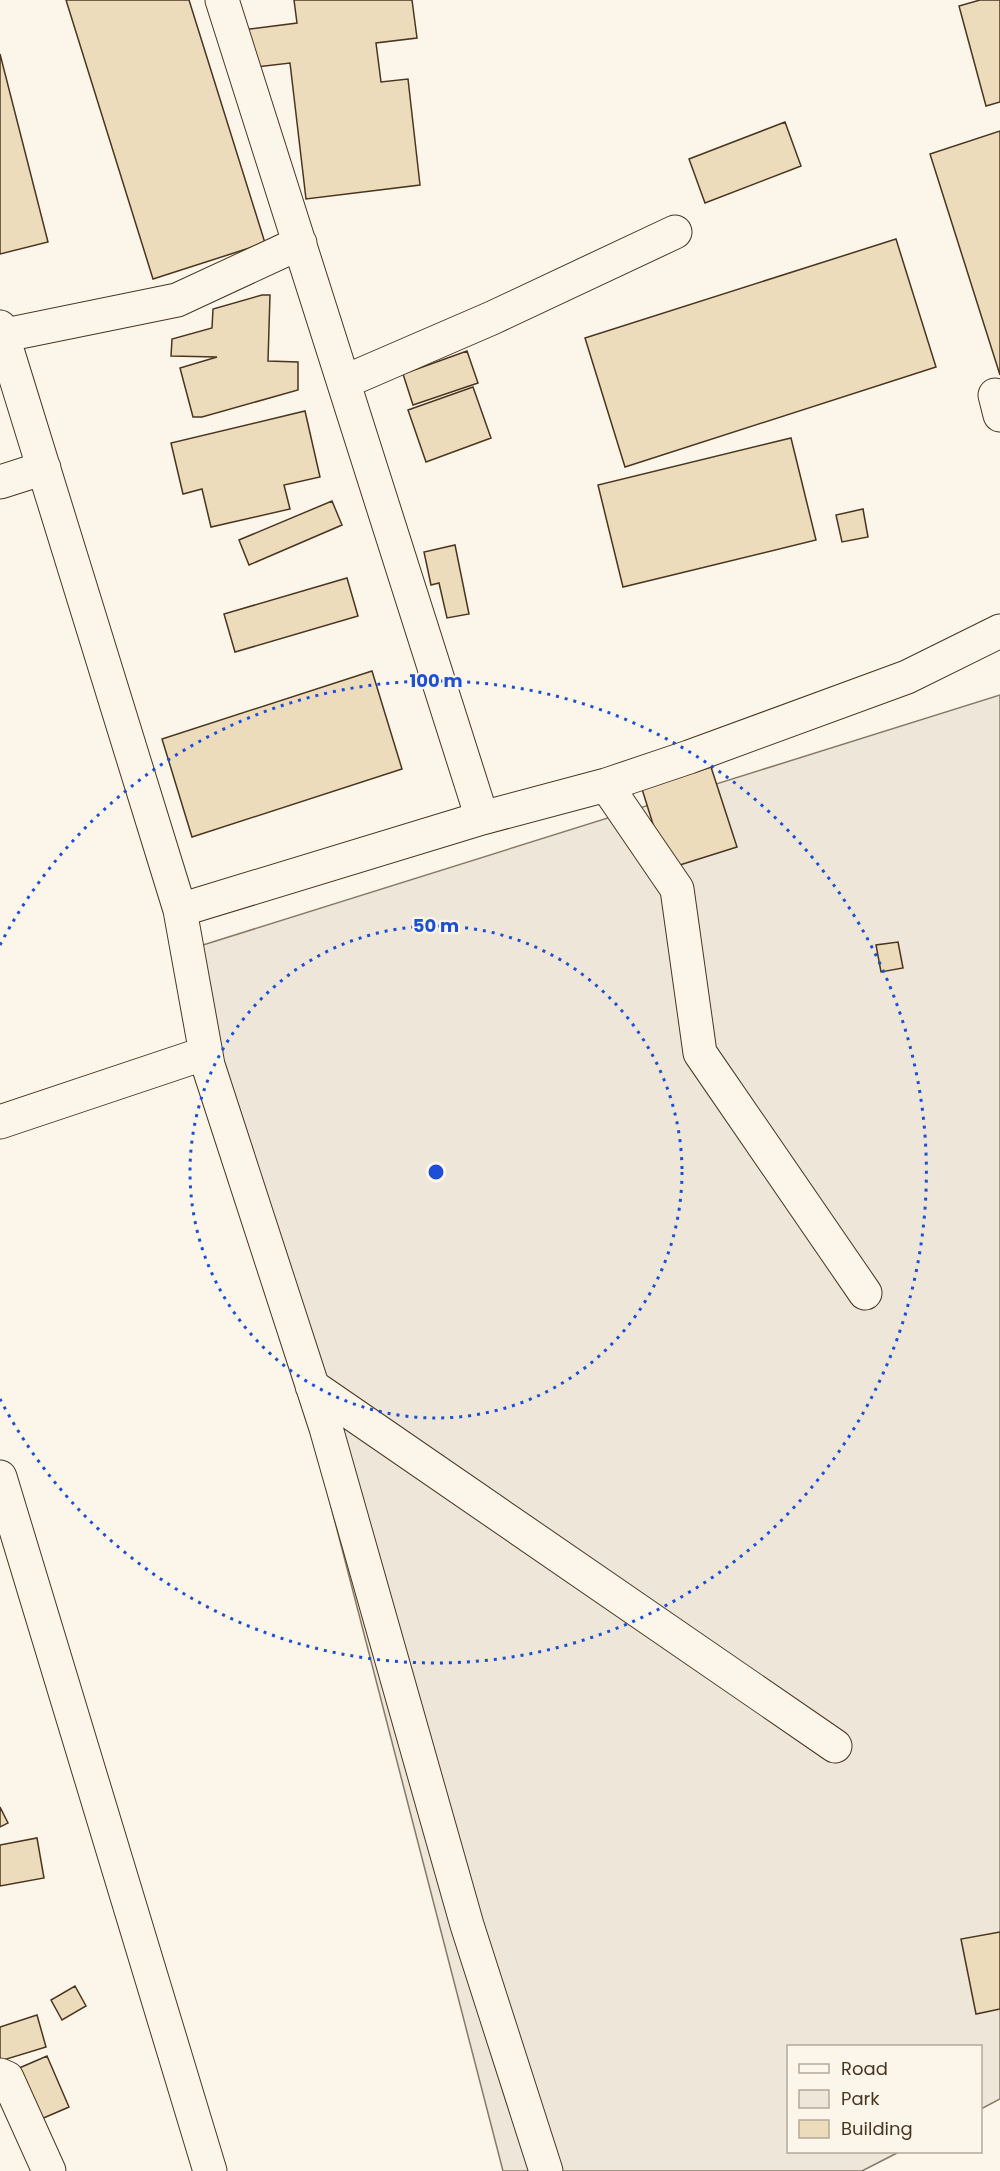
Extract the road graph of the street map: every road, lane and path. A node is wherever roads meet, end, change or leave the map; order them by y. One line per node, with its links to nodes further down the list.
1 (222, 0): 3 (street)
2 (675, 232): 5 (street)
3 (300, 243): 4 (street); 5 (street)
4 (1, 333): 6 (street)
5 (344, 382): 10 (street)
6 (44, 468): 7 (street); 11 (street)
7 (0, 482)
8 (1000, 631): 9 (street)
9 (606, 785): 10 (street); 14 (street)
10 (483, 818): 11 (street)
11 (180, 910): 12 (street)
12 (206, 1053): 13 (street); 15 (street)
13 (0, 1122)
14 (865, 1293)
15 (312, 1386): 17 (street); 21 (street)
16 (1, 1483): 20 (street)
17 (835, 1746)
18 (0, 2075): 19 (street)
19 (49, 2171)
20 (210, 2171)
21 (546, 2171)

